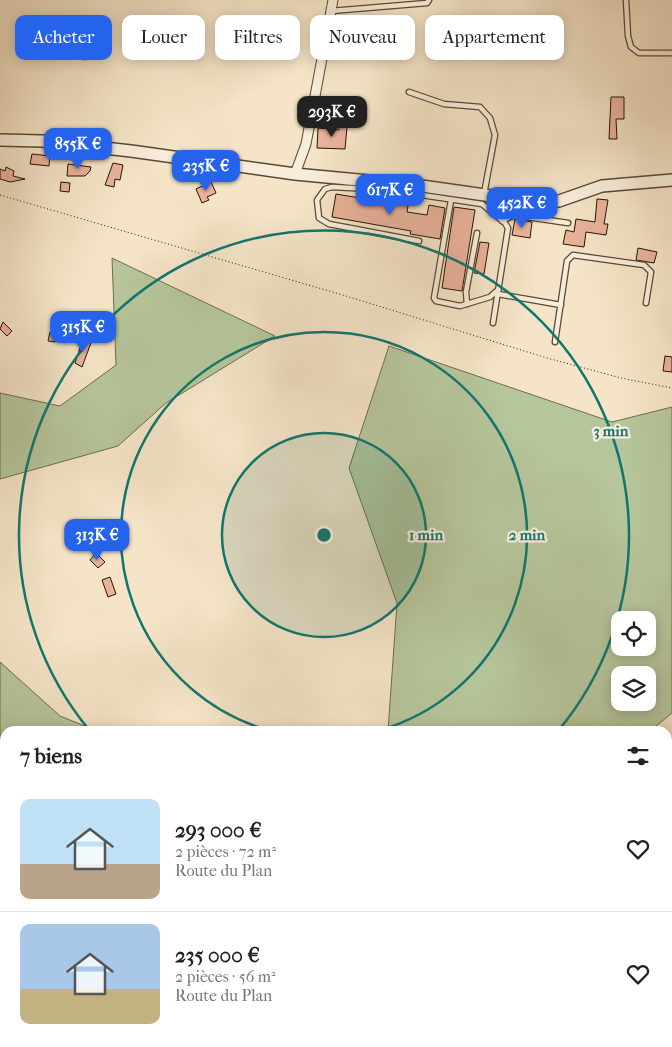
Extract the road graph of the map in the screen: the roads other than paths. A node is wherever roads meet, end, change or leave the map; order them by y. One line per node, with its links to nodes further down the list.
1 (333, 0): 4 (street)
2 (429, 0): 4 (lane)
3 (626, 0): 5 (lane)
4 (331, 11): 8 (street)
5 (672, 53)
6 (409, 92): 10 (lane)
7 (0, 140): 8 (street)
8 (295, 174): 10 (street)
9 (672, 180): 11 (street)
10 (484, 195): 11 (street)
11 (504, 198): 13 (street)
12 (451, 200): 14 (lane); 17 (lane); 20 (lane)
13 (508, 215): 14 (lane); 15 (lane)
14 (502, 221): 18 (lane)
15 (568, 223)
16 (477, 233): 20 (lane)
17 (419, 241)
18 (498, 292): 20 (lane); 21 (lane); 22 (lane)
19 (646, 303): 21 (lane)
20 (467, 304)
21 (561, 305): 23 (lane)
22 (493, 323)
23 (555, 342)

